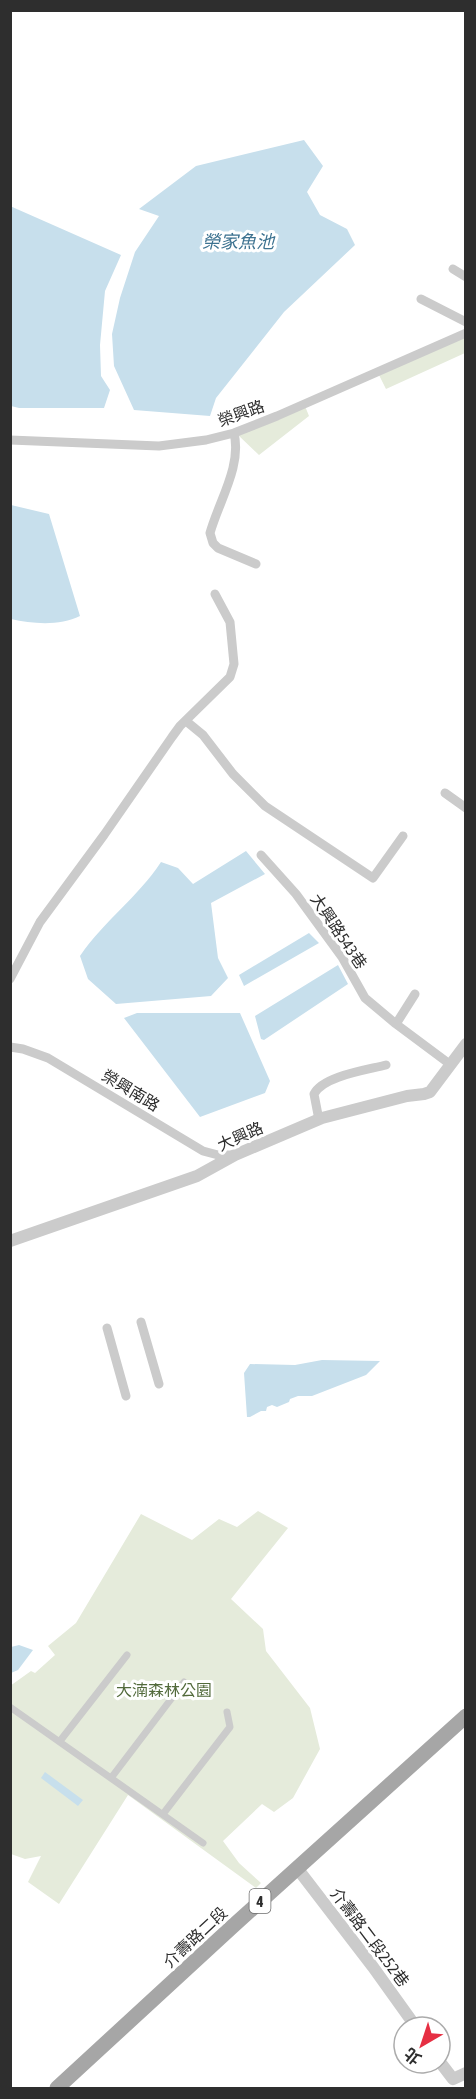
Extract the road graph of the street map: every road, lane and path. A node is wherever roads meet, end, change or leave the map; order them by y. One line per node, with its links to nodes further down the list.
1 (453, 269): 2 (street)
2 (465, 277)
3 (421, 299): 4 (street)
4 (465, 322)
5 (465, 333): 6 (street, 榮興路)
6 (234, 433): 7 (street, 榮興路); 8 (street)
7 (10, 440)
8 (256, 564)
9 (215, 594): 10 (street)
10 (186, 721): 13 (street); 15 (street)
11 (445, 793): 12 (street)
12 (465, 808)
13 (403, 836)
14 (261, 855): 17 (street, 大興路543巷)
15 (10, 980)
16 (415, 994): 17 (street)
17 (396, 1024): 21 (street, 大興路543巷)
18 (465, 1044): 21 (street, 大興路)
19 (10, 1047): 23 (street, 榮興南路)
20 (386, 1065): 22 (street)
21 (451, 1065): 22 (street, 大興路)
22 (319, 1120): 23 (street, 大興路)
23 (235, 1155): 24 (street, 大興路)
24 (10, 1241)
25 (141, 1322): 27 (street)
26 (107, 1328): 28 (street)
27 (159, 1384)
28 (126, 1396)
29 (127, 1655): 34 (street)
30 (184, 1682): 35 (street)
31 (10, 1707): 34 (street)
32 (227, 1712): 36 (street)
33 (465, 1716): 38 (main road, 介壽路二段 / 4)
34 (60, 1741): 35 (street)
35 (111, 1778): 36 (street)
36 (163, 1814): 37 (street)
37 (203, 1843)
38 (297, 1868): 39 (street, 介壽路二段252巷); 42 (main road, 介壽路二段 / 4)
39 (407, 2015)
40 (465, 2073): 41 (street)
41 (450, 2075)
42 (57, 2088)

